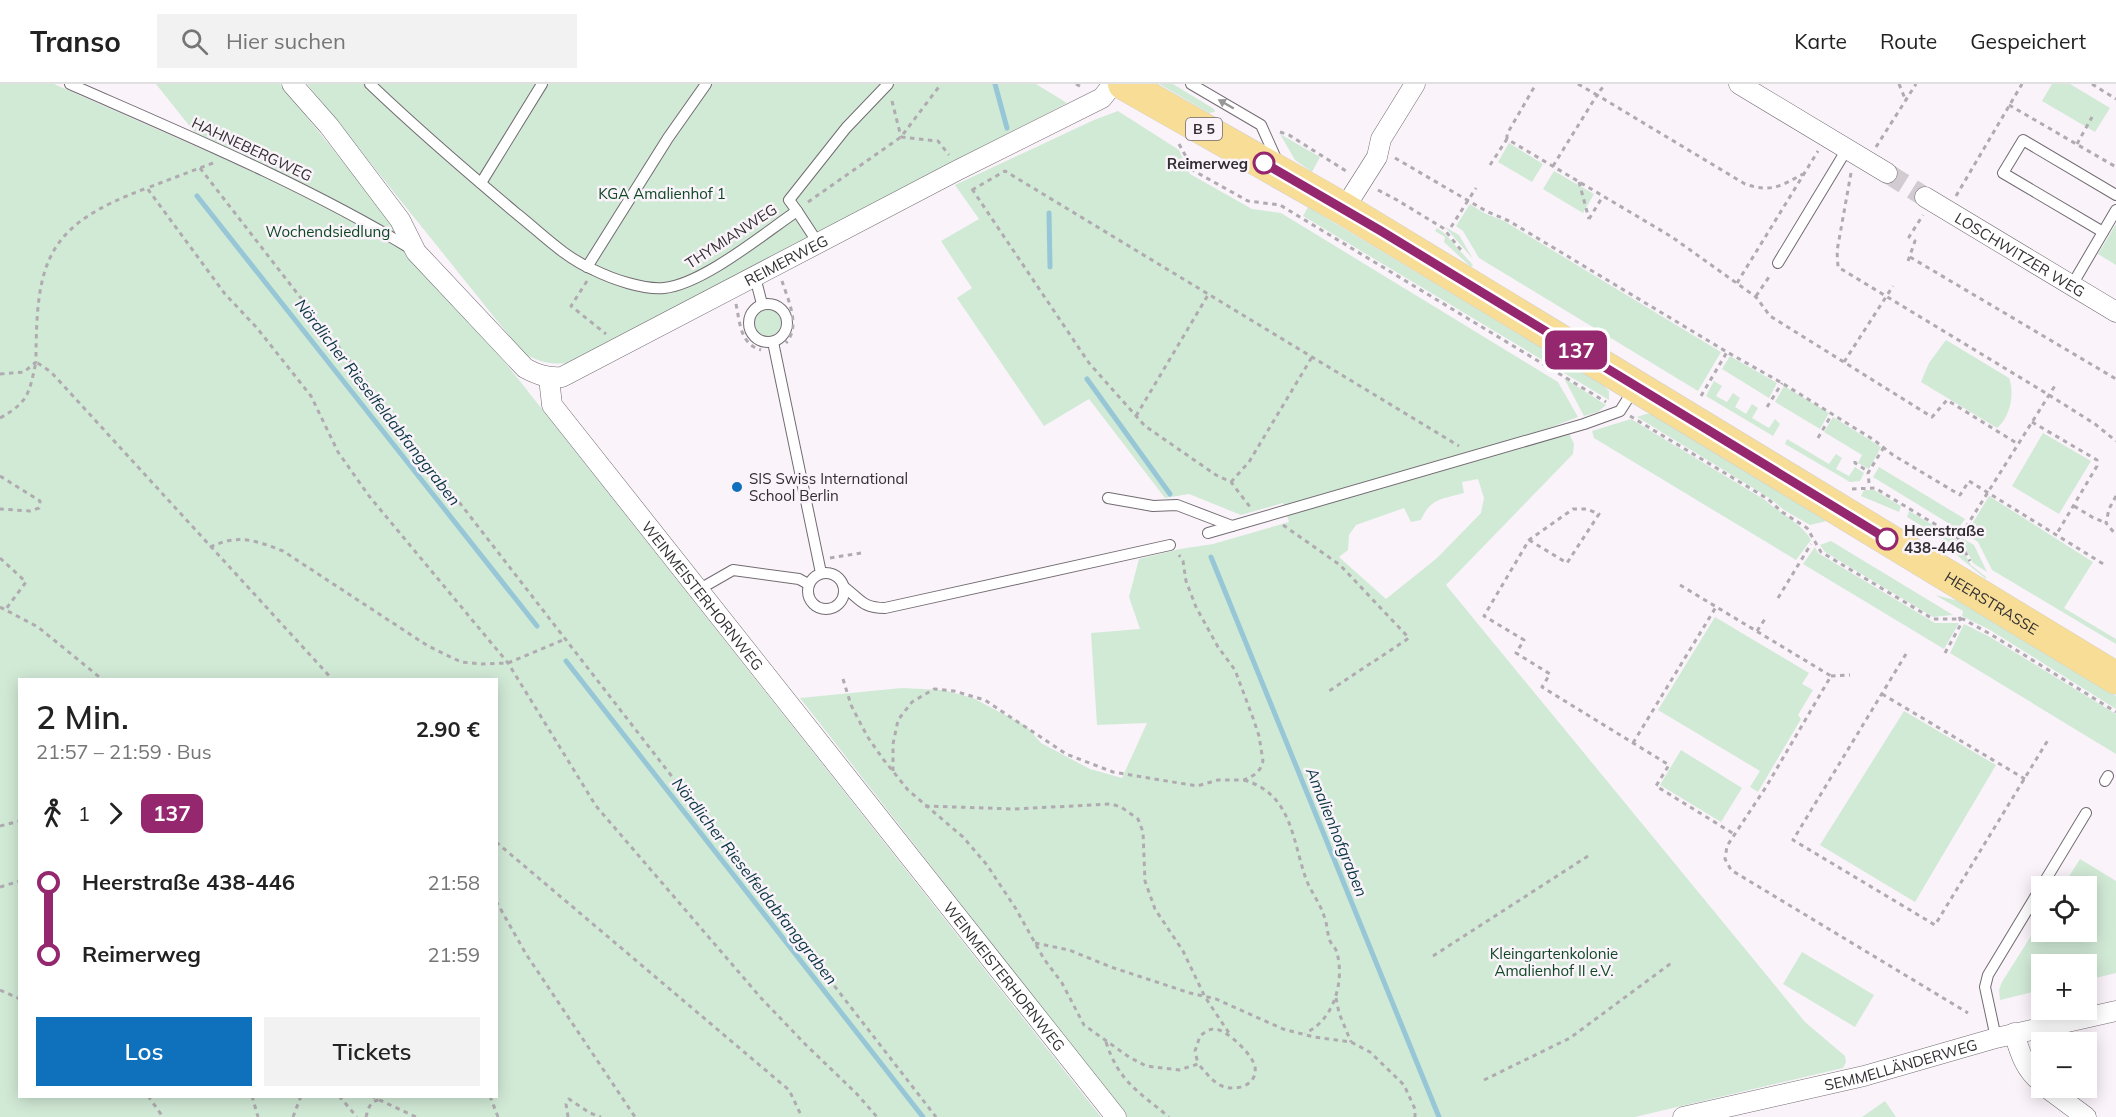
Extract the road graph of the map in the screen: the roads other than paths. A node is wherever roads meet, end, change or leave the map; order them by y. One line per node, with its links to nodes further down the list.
1 (70, 84): 24 (lane, HAHNEBERGWEG)
2 (292, 84): 24 (street)
3 (370, 84): 12 (lane, THYMIANWEG)
4 (387, 84): 12 (lane)
5 (542, 84): 16 (lane)
6 (706, 84): 26 (lane)
7 (888, 84): 21 (lane, THYMIANWEG)
8 (1191, 84): 15 (lane, one-way to 8)
9 (1415, 84): 19 (street)
10 (1739, 84): 13 (street)
11 (1113, 89): 15 (main road, HEERSTRASSE / B 5); 23 (street, REIMERWEG)
12 (381, 94): 16 (lane, THYMIANWEG)
13 (1856, 158): 14 (street); 25 (lane)
14 (1887, 173)
15 (1283, 174): 19 (main road, HEERSTRASSE / B 5)
16 (481, 183): 26 (lane, THYMIANWEG)
17 (2116, 195): 22 (lane)
18 (1929, 199): 28 (street, LOSCHWITZER WEG)
19 (1344, 209): 33 (main road, HEERSTRASSE / B 5)
20 (2116, 210): 22 (lane)
21 (797, 211): 23 (lane); 26 (lane, THYMIANWEG)
22 (2103, 232): 28 (lane)
23 (818, 243): 27 (street, REIMERWEG)
24 (416, 252): 32 (street)
25 (1778, 263)
26 (590, 268)
27 (755, 277): 29 (lane); 32 (street, REIMERWEG)
28 (2072, 285): 30 (street, LOSCHWITZER WEG)
29 (762, 304): 31 (lane); 31 (lane)
30 (2116, 312)
31 (774, 346): 38 (lane)
32 (549, 378): 41 (street, WEINMEISTERHORNWEG)
33 (1628, 398): 35 (lane); 42 (main road, HEERSTRASSE / B 5)
34 (1108, 498): 35 (lane)
35 (1232, 526): 36 (lane)
36 (1208, 533)
37 (1170, 545): 40 (lane)
38 (820, 573): 39 (lane); 40 (lane)
39 (808, 584): 40 (lane); 41 (lane)
40 (844, 586)
41 (698, 590): 48 (street, WEINMEISTERHORNWEG)
42 (2116, 678)
43 (2086, 813): 45 (lane)
44 (2116, 1011): 45 (street, SEMMELLÄNDERWEG)
45 (2005, 1036): 46 (street); 49 (street, SEMMELLÄNDERWEG)
46 (2031, 1073)
47 (2060, 1098): 50 (street)
48 (1116, 1117)
49 (1683, 1117)
50 (2086, 1117)

